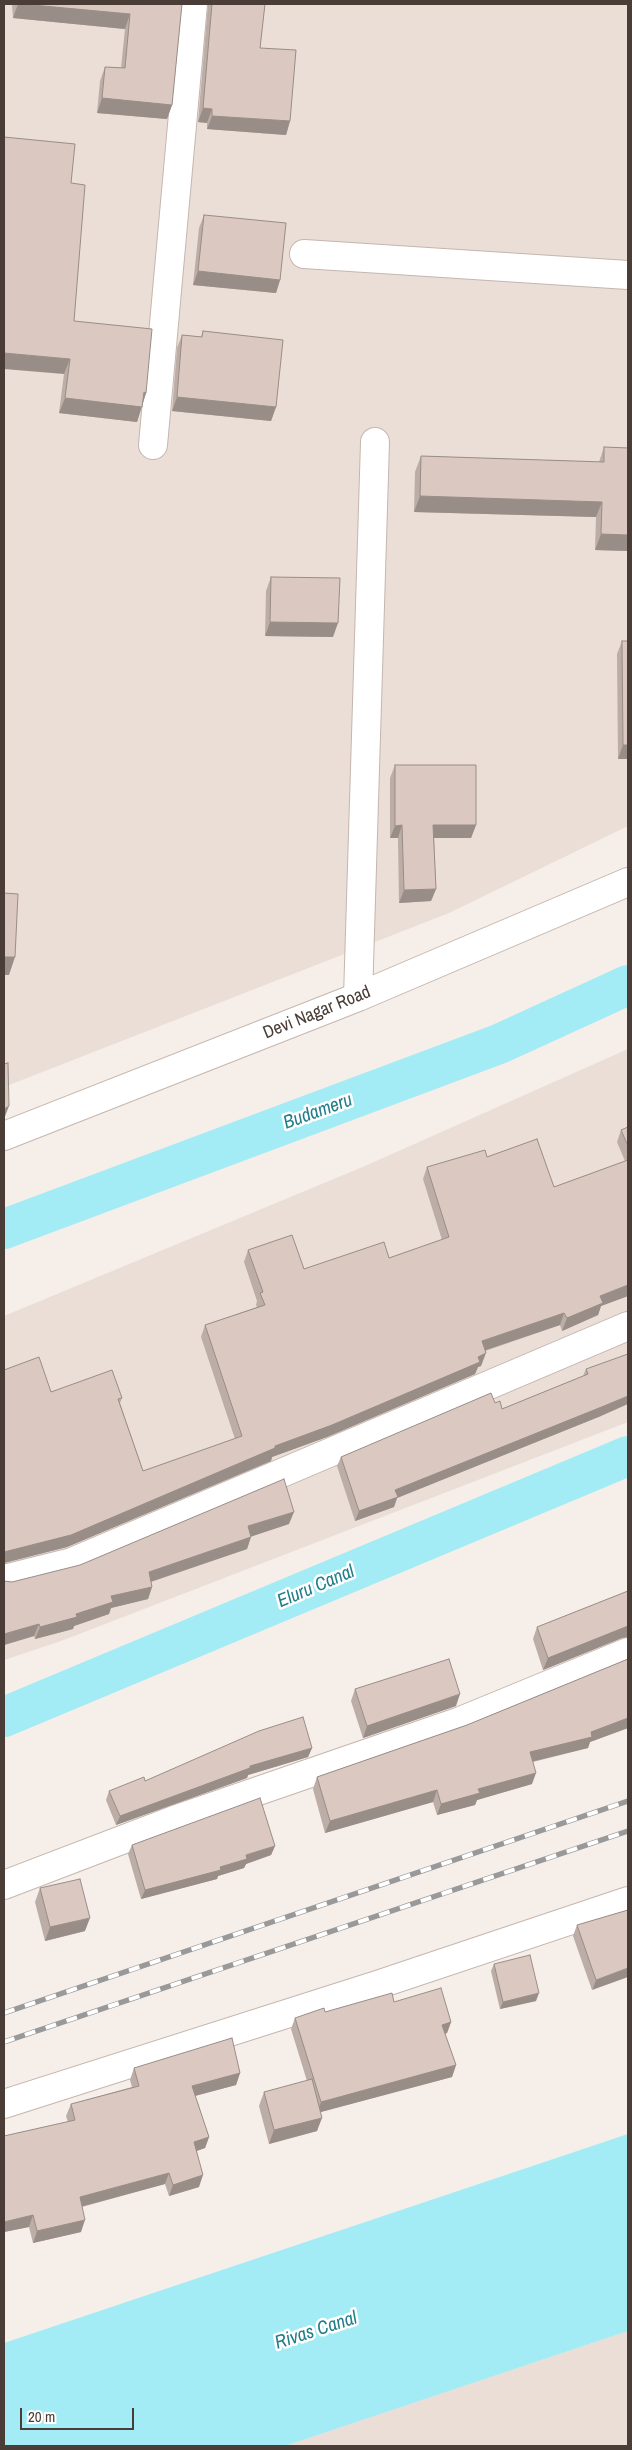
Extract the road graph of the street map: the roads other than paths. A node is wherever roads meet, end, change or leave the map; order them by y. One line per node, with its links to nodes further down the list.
1 (193, 4): 5 (street)
2 (304, 254): 3 (street)
3 (628, 275)
4 (375, 442): 7 (street)
5 (153, 444)
6 (628, 882): 7 (street, Devi Nagar Road)
7 (358, 997): 8 (street, Devi Nagar Road)
8 (4, 1136)
9 (628, 1326): 10 (street)
10 (4, 1579)
11 (628, 1652): 12 (street)
12 (4, 1884)
13 (628, 1901): 14 (street)
14 (4, 2104)

